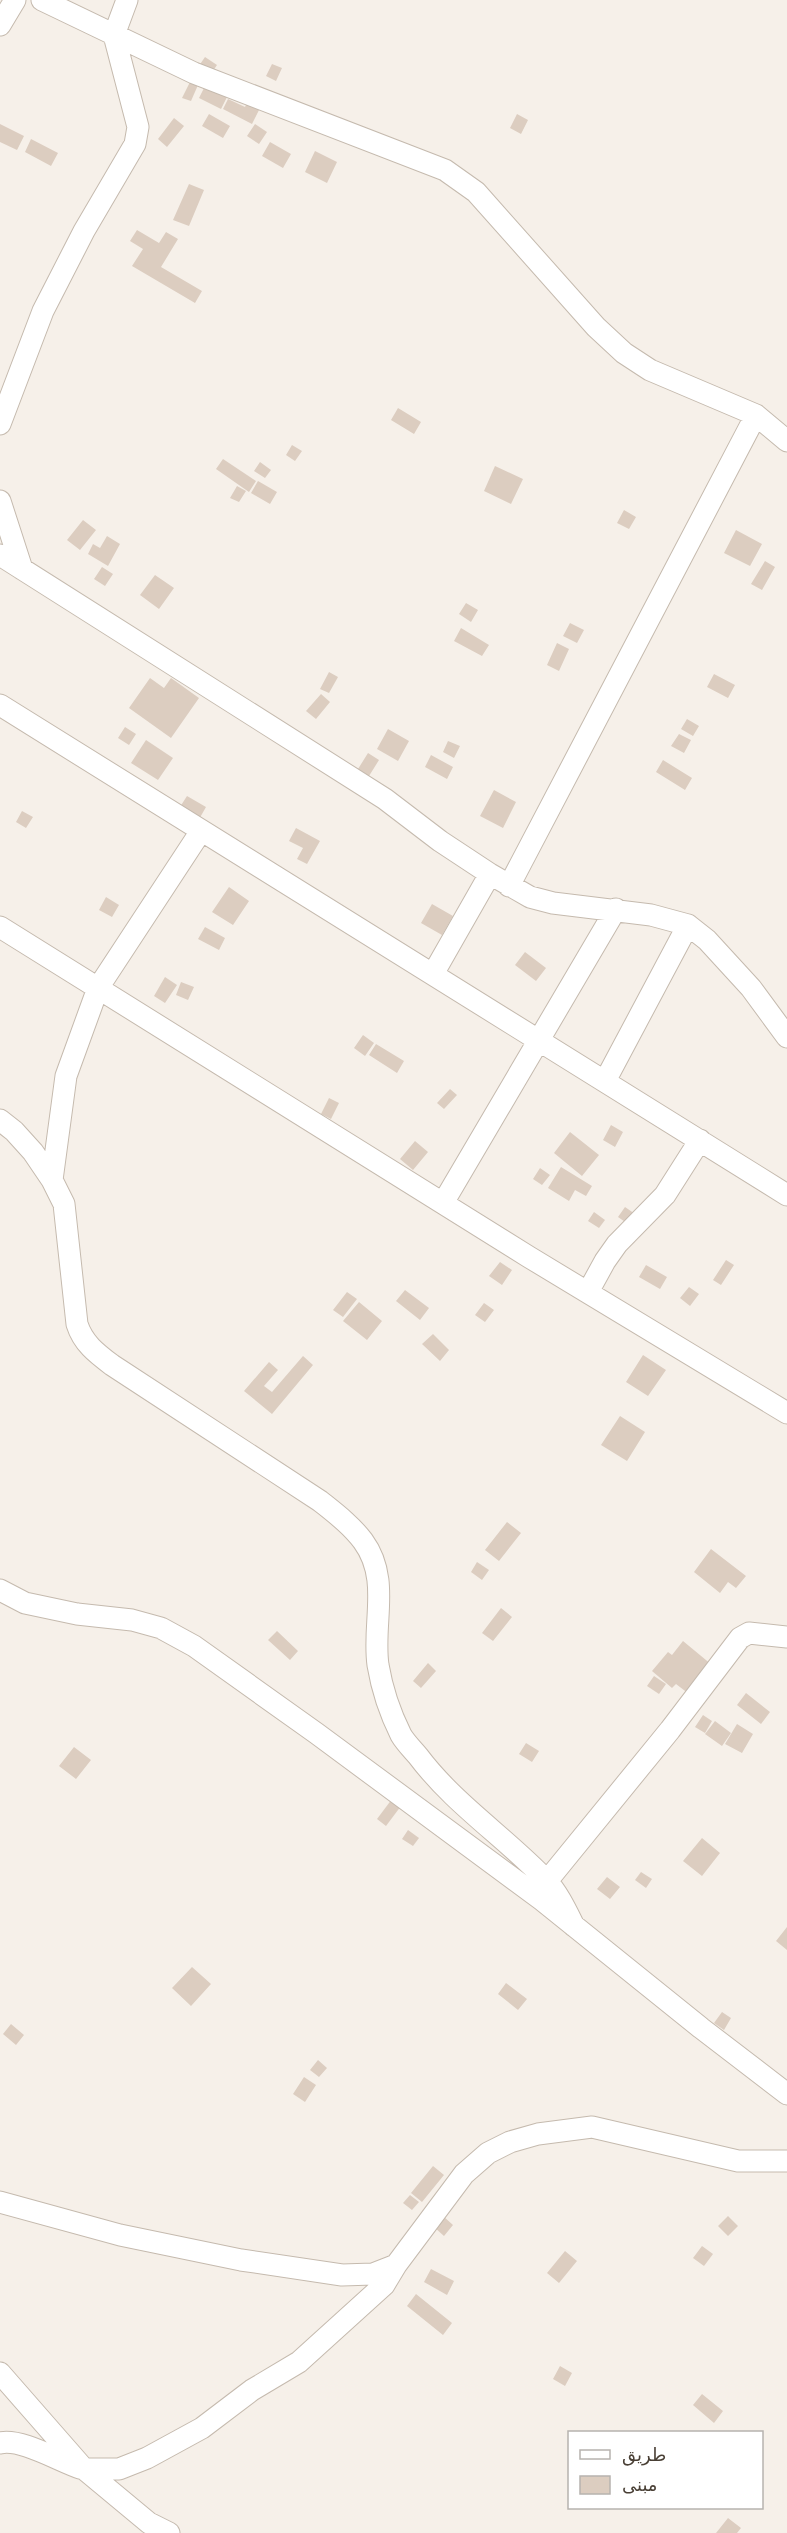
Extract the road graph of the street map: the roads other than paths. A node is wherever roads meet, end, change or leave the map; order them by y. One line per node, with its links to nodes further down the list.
1 (15, 0): 4 (street)
2 (42, 0): 5 (street)
3 (127, 0): 5 (street)
4 (0, 25)
5 (114, 35): 6 (street); 7 (street)
6 (756, 415): 8 (street); 15 (street)
7 (0, 424)
8 (787, 441)
9 (0, 501): 11 (street)
10 (0, 555): 11 (street)
11 (22, 569): 14 (street)
12 (0, 705): 13 (street)
13 (201, 831): 19 (street); 20 (street)
14 (490, 874): 15 (street); 19 (street)
15 (509, 886): 16 (street)
16 (616, 909): 17 (street); 22 (street)
17 (688, 925): 21 (street); 23 (street)
18 (0, 927): 20 (street)
19 (433, 974): 22 (street)
20 (98, 988): 26 (street); 28 (street)
21 (787, 1037)
22 (540, 1040): 23 (street); 28 (street)
23 (605, 1081): 25 (street)
24 (0, 1120): 26 (street)
25 (700, 1140): 27 (street); 29 (street)
26 (52, 1180): 33 (street)
27 (787, 1195)
28 (443, 1203): 29 (street)
29 (588, 1292): 30 (street)
30 (787, 1413)
31 (0, 1590): 34 (street)
32 (787, 1636): 33 (street)
33 (547, 1881): 34 (street)
34 (574, 1926): 35 (street)
35 (787, 2094)
36 (787, 2161): 38 (street)
37 (0, 2202): 38 (street)
38 (396, 2265): 41 (street)
39 (0, 2373): 41 (street)
40 (0, 2443): 41 (street)
41 (84, 2469): 42 (street)
42 (169, 2533)

